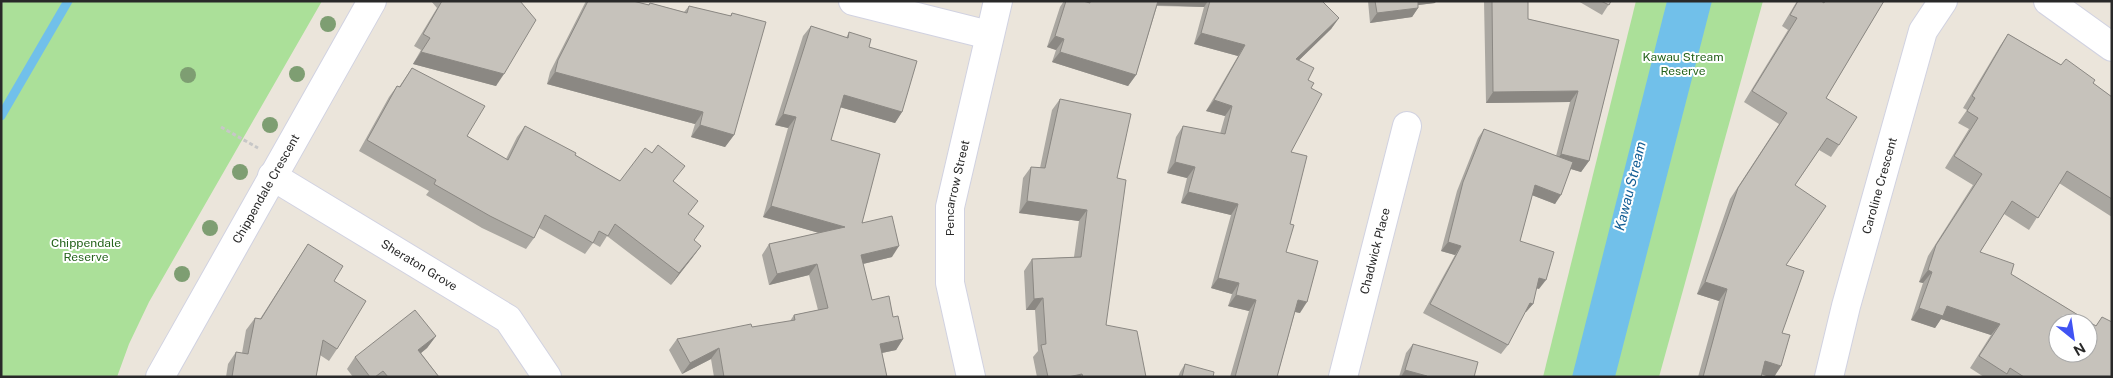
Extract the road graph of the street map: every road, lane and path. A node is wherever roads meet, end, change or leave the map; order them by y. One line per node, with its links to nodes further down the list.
1 (372, 1): 10 (street, Chippendale Crescent)
2 (853, 1): 6 (street)
3 (998, 1): 6 (street, Pencarrow Street)
4 (1943, 1): 15 (street, Caroline Crescent)
5 (2048, 1): 7 (street)
6 (989, 35): 13 (street, Pencarrow Street)
7 (2112, 47)
8 (1408, 126): 14 (street, Chadwick Place)
9 (221, 127): 10 (path)
10 (277, 168): 11 (street, Chippendale Crescent); 12 (street, Sheraton Grove)
11 (160, 377)
12 (547, 377)
13 (970, 377)
14 (1343, 377)
15 (1829, 377)

